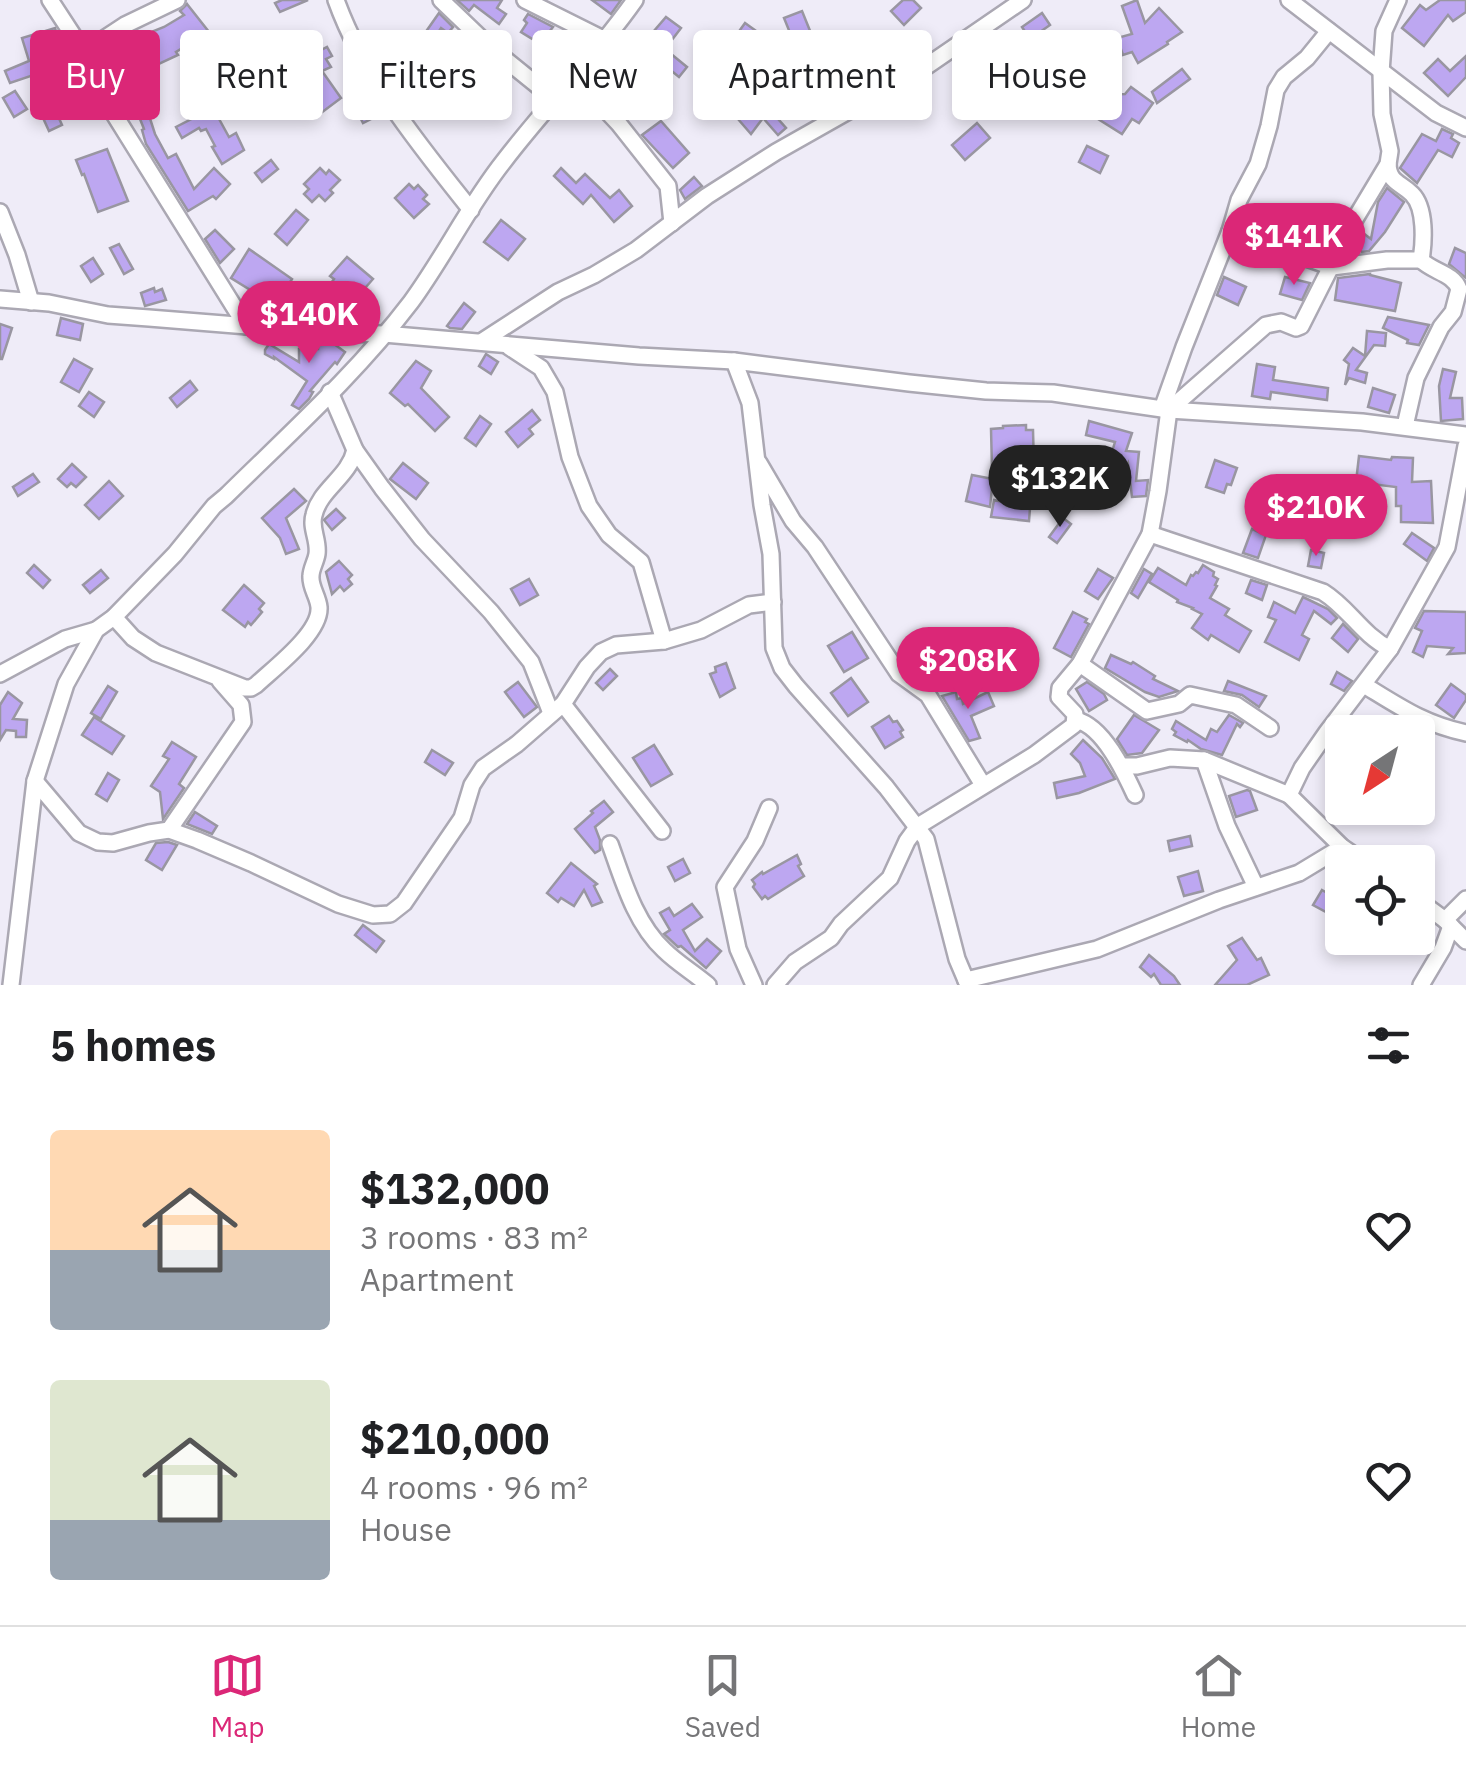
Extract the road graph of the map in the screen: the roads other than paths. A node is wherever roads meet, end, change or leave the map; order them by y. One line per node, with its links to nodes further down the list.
1 (50, 0): 11 (street)
2 (177, 0): 12 (street)
3 (336, 0): 24 (street)
4 (442, 0): 18 (street)
5 (525, 0): 13 (street)
6 (634, 0): 14 (street)
7 (1023, 0): 26 (street)
8 (1290, 0): 15 (street)
9 (1384, 0): 16 (street)
10 (1398, 0): 16 (street)
11 (70, 30)
12 (117, 30)
13 (584, 30)
14 (612, 30)
15 (1328, 31): 17 (street); 27 (street)
16 (1384, 31): 17 (street)
17 (1380, 72): 22 (street); 23 (street)
18 (532, 81)
19 (118, 120): 32 (street)
20 (538, 120): 24 (street)
21 (615, 120): 26 (street)
22 (1466, 128)
23 (1388, 164): 28 (street); 29 (street)
24 (471, 210): 33 (street)
25 (0, 212): 31 (street)
26 (672, 223): 34 (street)
27 (1230, 231): 29 (street); 38 (street)
28 (1421, 260): 29 (street); 39 (street)
29 (1332, 268): 38 (street)
30 (0, 300): 31 (street)
31 (30, 302): 32 (street)
32 (246, 326): 33 (street)
33 (384, 334): 34 (street); 37 (street)
34 (480, 342): 35 (street)
35 (506, 345): 36 (street); 48 (street)
36 (734, 361): 38 (street); 43 (street)
37 (330, 392): 42 (street); 46 (street)
38 (1166, 410): 39 (street); 44 (street)
39 (1404, 426): 40 (street)
40 (1466, 435)
41 (1466, 446): 49 (street)
42 (355, 450): 52 (street); 54 (street)
43 (757, 459): 45 (street); 61 (street)
44 (1150, 534): 49 (street); 50 (street)
45 (773, 602): 48 (street); 65 (street)
46 (114, 617): 47 (street); 52 (street)
47 (96, 630): 51 (street); 60 (street)
48 (664, 641): 54 (street)
49 (1390, 649): 53 (street)
50 (1080, 664): 55 (street); 56 (street)
51 (0, 674)
52 (214, 676): 66 (street)
53 (1364, 685): 57 (street); 63 (street)
54 (557, 708): 66 (street); 67 (street)
55 (1076, 720): 59 (street); 61 (street)
56 (1270, 728)
57 (1466, 733)
58 (1204, 760): 59 (street); 63 (street); 71 (street)
59 (1122, 766): 62 (street)
60 (34, 781): 66 (street); 76 (street)
61 (984, 785): 65 (street)
62 (1135, 795)
63 (1289, 796): 69 (street)
64 (769, 808): 80 (street)
65 (918, 826): 77 (street); 81 (street)
66 (169, 830)
67 (662, 831)
68 (610, 844): 79 (street)
69 (1340, 845)
70 (1325, 857): 71 (street)
71 (1256, 887): 77 (street)
72 (1466, 898): 74 (street)
73 (1435, 913): 74 (street)
74 (1448, 923): 75 (street); 82 (street)
75 (1466, 941)
76 (6, 961): 78 (street)
77 (967, 983)
78 (11, 985)
79 (708, 985)
80 (754, 985)
81 (775, 985)
82 (1421, 985)

